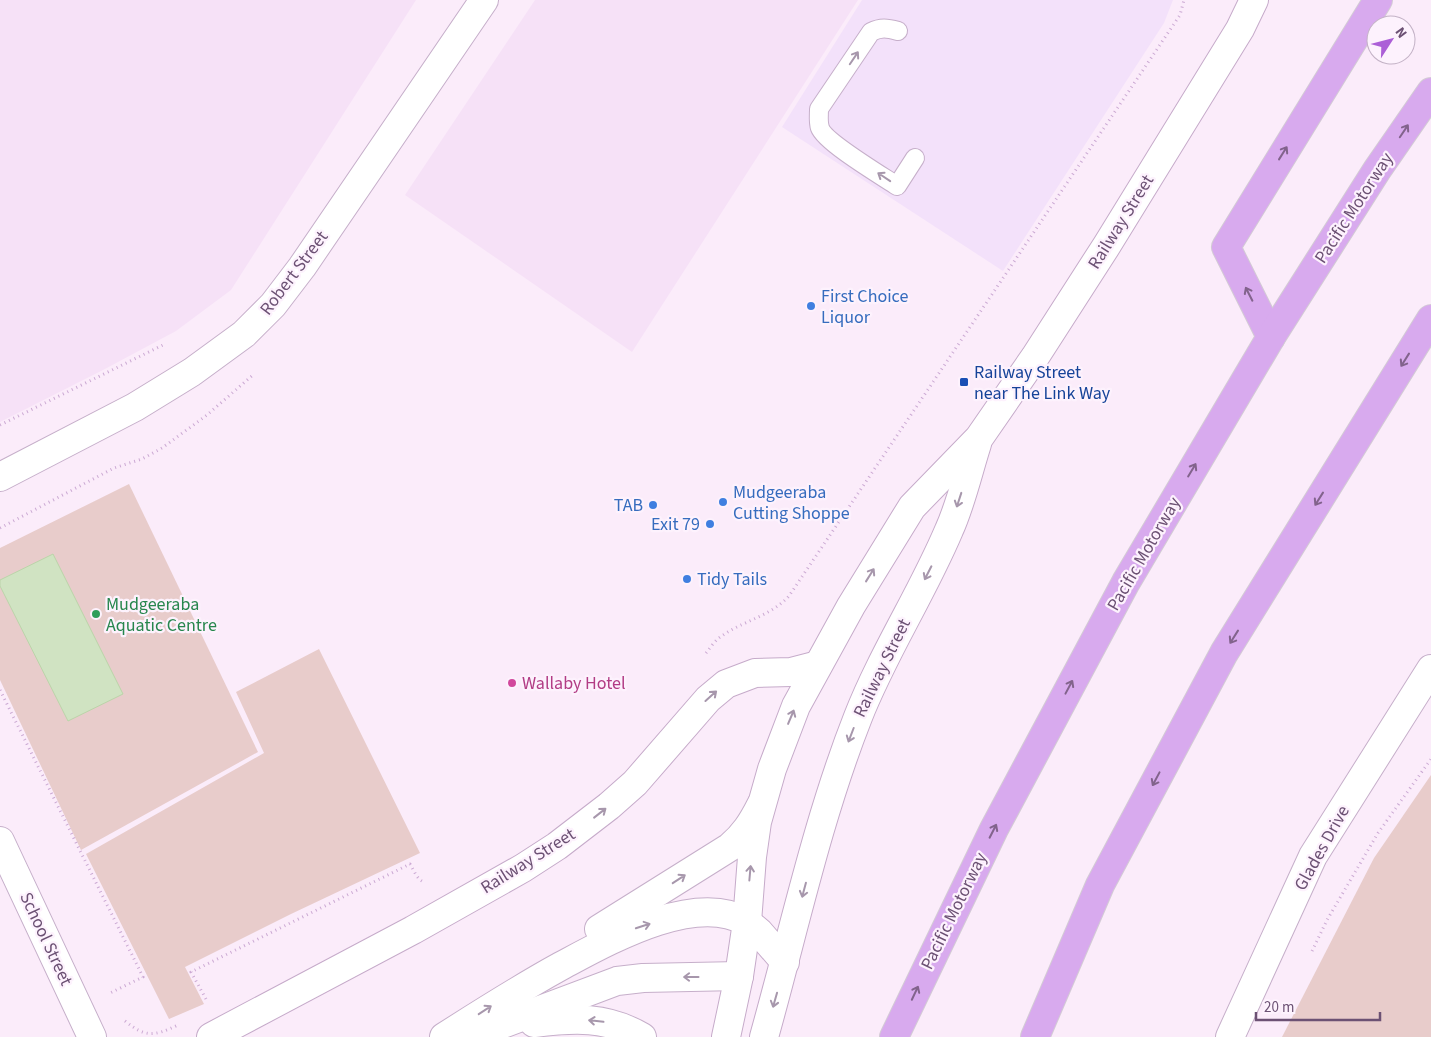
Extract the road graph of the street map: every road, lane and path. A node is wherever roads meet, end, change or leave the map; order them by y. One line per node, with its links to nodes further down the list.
1 (484, 0): 10 (street, Robert Street)
2 (1184, 0): 14 (path)
3 (1254, 0): 12 (street, Railway Street)
4 (1378, 0): 9 (highway, one-way to 4)
5 (898, 31): 7 (lane, one-way to 5)
6 (1431, 92): 9 (highway, Pacific Motorway, one-way to 6)
7 (915, 158)
8 (1431, 319): 39 (highway, one-way to 39)
9 (1271, 337): 38 (highway, Pacific Motorway, one-way to 9)
10 (192, 372): 11 (path); 13 (street, Robert Street)
11 (0, 425)
12 (979, 438): 15 (street, Railway Street, one-way to 12); 24 (street, Railway Street, one-way to 24)
13 (0, 477)
14 (701, 660)
15 (818, 665): 19 (street, Railway Street, one-way to 15); 32 (street, Railway Street, one-way to 15)
16 (1431, 669): 40 (street, Glades Drive)
17 (0, 690): 28 (path)
18 (1431, 758): 23 (path)
19 (762, 803): 22 (street, Railway Street, one-way to 19); 26 (street, Railway Street, one-way to 19)
20 (0, 841): 31 (street, School Street)
21 (429, 884): 27 (path)
22 (746, 922): 24 (street); 25 (street); 26 (street, Railway Street, one-way to 22)
23 (1310, 954)
24 (785, 962): 25 (street); 37 (street, Railway Street, one-way to 37)
25 (739, 976): 34 (street, one-way to 34); 36 (street)
26 (509, 995): 33 (street, Railway Street, one-way to 26)
27 (206, 1000)
28 (113, 1002)
29 (122, 1017): 30 (path)
30 (180, 1024)
31 (92, 1037)
32 (211, 1037)
33 (444, 1037)
34 (469, 1037): 35 (street, one-way to 34)
35 (642, 1037)
36 (726, 1037)
37 (764, 1037)
38 (894, 1037)
39 (1036, 1037)
40 (1230, 1037)

